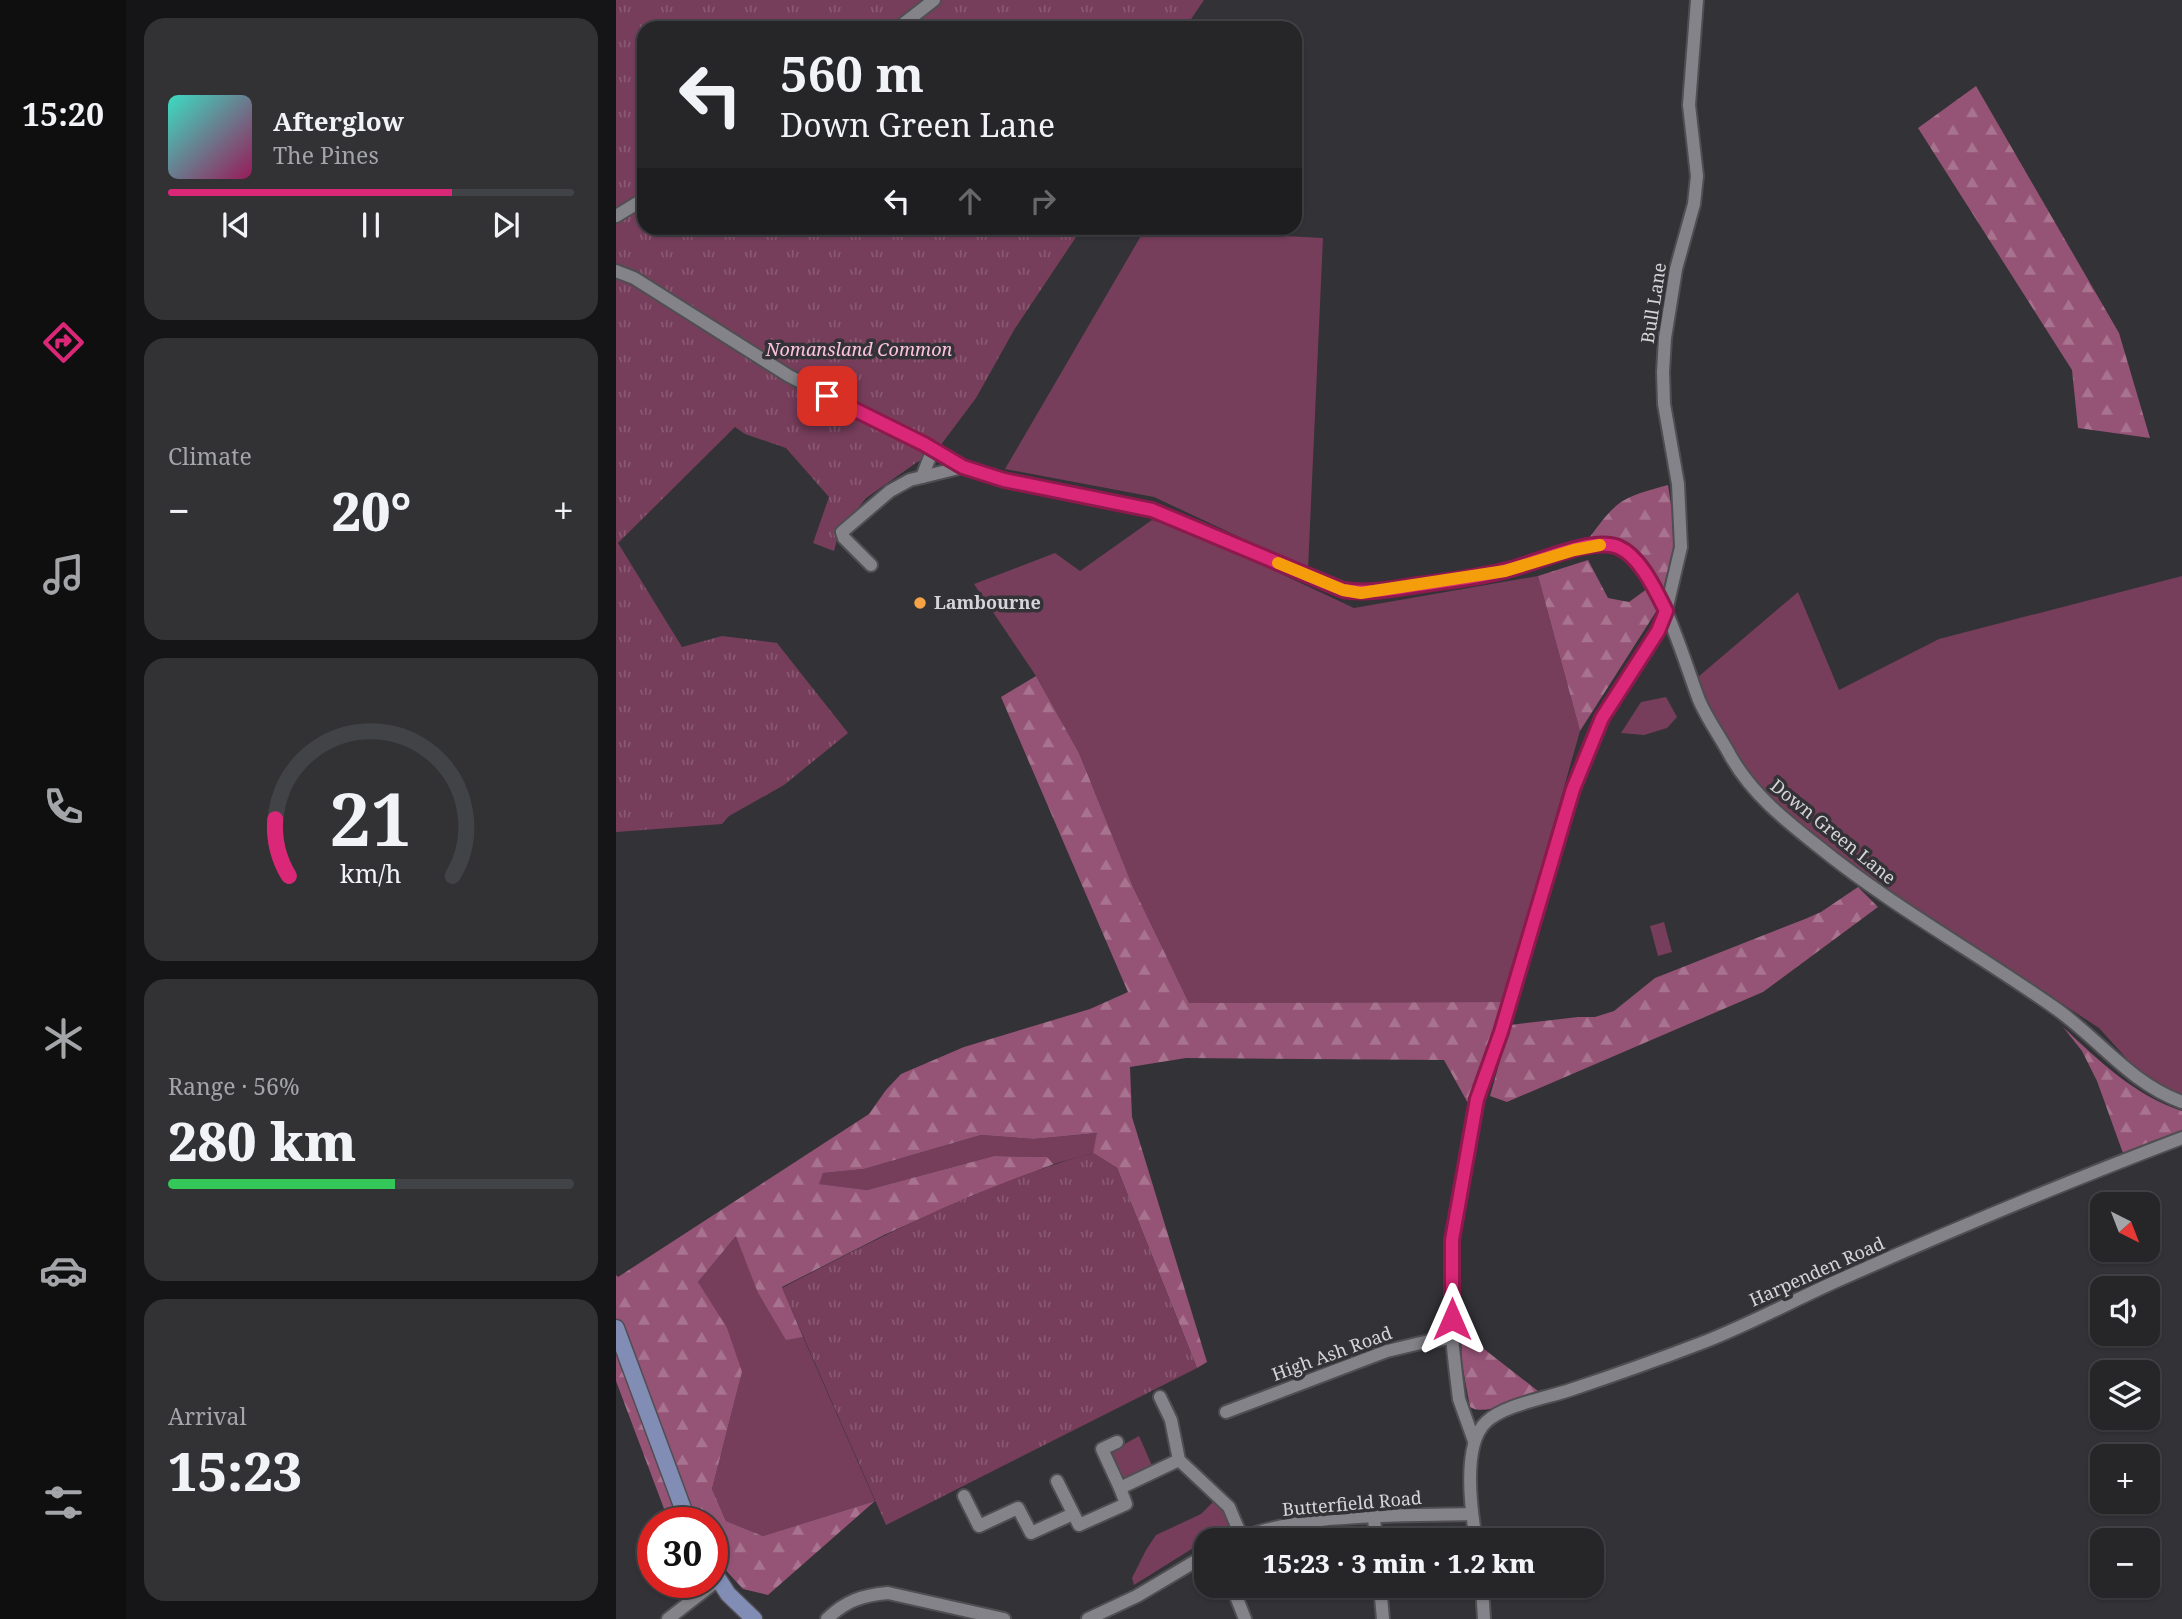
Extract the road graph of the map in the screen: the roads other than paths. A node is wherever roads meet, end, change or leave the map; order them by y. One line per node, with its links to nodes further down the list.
1 (934, 0): 3 (street)
2 (1697, 0): 11 (street, Bull Lane)
3 (907, 21)
4 (637, 203): 5 (street)
5 (616, 216)
6 (616, 271): 7 (street, Down Green Lane)
7 (933, 449): 8 (street, Down Green Lane); 9 (street)
8 (963, 467): 9 (street); 11 (street, Down Green Lane)
9 (922, 477): 10 (street)
10 (871, 565)
11 (1666, 611): 12 (street, Down Green Lane); 15 (street, Bull Lane)
12 (2182, 1102)
13 (2182, 1139): 19 (street, Harpenden Road)
14 (616, 1328): 26 (main road)
15 (1452, 1338): 17 (street, High Ash Road); 18 (street, Bull Lane)
16 (1160, 1397): 22 (street)
17 (1226, 1412)
18 (1464, 1415): 19 (street); 20 (street, Bull Lane)
19 (1488, 1420): 20 (street)
20 (1474, 1441): 28 (street)
21 (1117, 1442): 24 (street)
22 (1179, 1460): 24 (street); 30 (street)
23 (1057, 1481): 27 (street)
24 (1120, 1488): 27 (street)
25 (964, 1496): 27 (street)
26 (682, 1507)
27 (1073, 1514)
28 (1472, 1514): 29 (street, Butterfield Road); 33 (street)
29 (1374, 1518): 31 (street, Butterfield Road); 32 (street)
30 (1236, 1528)
31 (1271, 1528)
32 (1375, 1528)
33 (1474, 1528)
34 (1194, 1562): 45 (street)
35 (728, 1592): 42 (main road)
36 (690, 1598): 41 (street)
37 (1237, 1598): 46 (street)
38 (1381, 1598): 47 (street)
39 (1483, 1598): 48 (street)
40 (840, 1614): 43 (street); 44 (street)
41 (668, 1619)
42 (754, 1619)
43 (827, 1619)
44 (1004, 1619)
45 (1088, 1619)
46 (1245, 1619)
47 (1383, 1619)
48 (1484, 1619)

